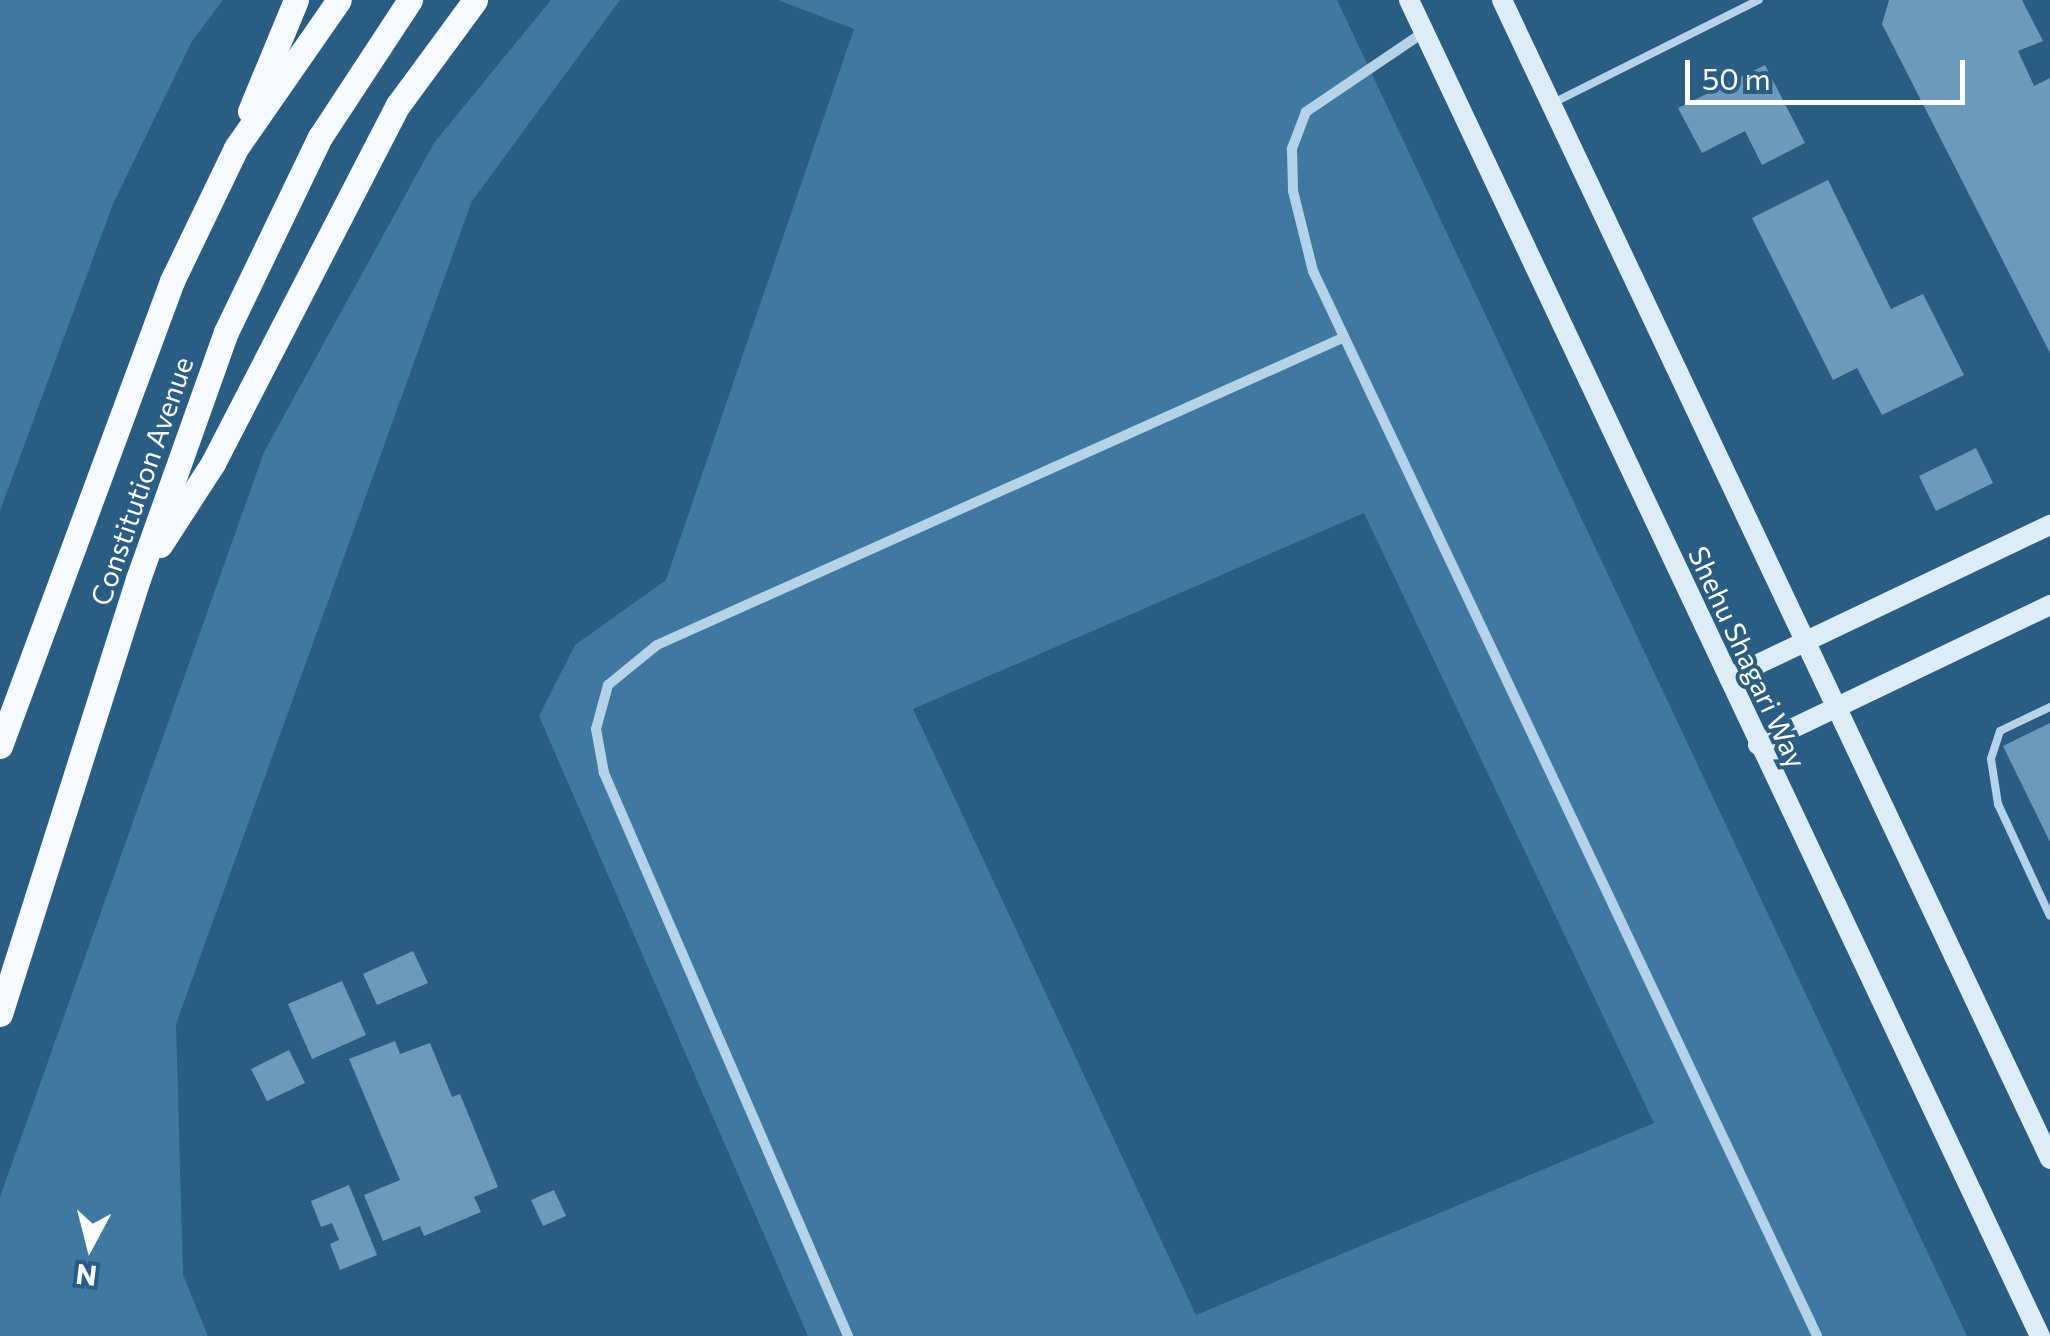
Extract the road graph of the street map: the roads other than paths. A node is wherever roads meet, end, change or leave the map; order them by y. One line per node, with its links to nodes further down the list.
1 (296, 0): 10 (main road)
2 (338, 0): 10 (main road, Constitution Avenue)
3 (410, 0): 13 (main road, Constitution Avenue)
4 (475, 0): 13 (main road)
5 (1410, 0): 8 (main road, Shehu Shagari Way)
6 (1502, 0): 9 (main road)
7 (1759, 0): 9 (lane)
8 (1425, 31): 11 (street); 16 (main road, Shehu Shagari Way)
9 (1552, 103): 15 (main road)
10 (236, 148): 20 (main road, Constitution Avenue)
11 (1340, 339): 24 (street); 25 (street)
12 (2050, 525): 15 (main road)
13 (138, 578): 22 (main road, Constitution Avenue)
14 (2050, 605): 17 (main road)
15 (1808, 639): 16 (main road); 17 (main road)
16 (1728, 678): 19 (main road, Shehu Shagari Way)
17 (1840, 706): 19 (main road); 23 (main road)
18 (2050, 707): 21 (lane)
19 (1758, 745): 26 (main road, Shehu Shagari Way)
20 (0, 746)
21 (2050, 916)
22 (0, 1014)
23 (2050, 1159)
24 (848, 1336)
25 (1817, 1336)
26 (2040, 1336)

